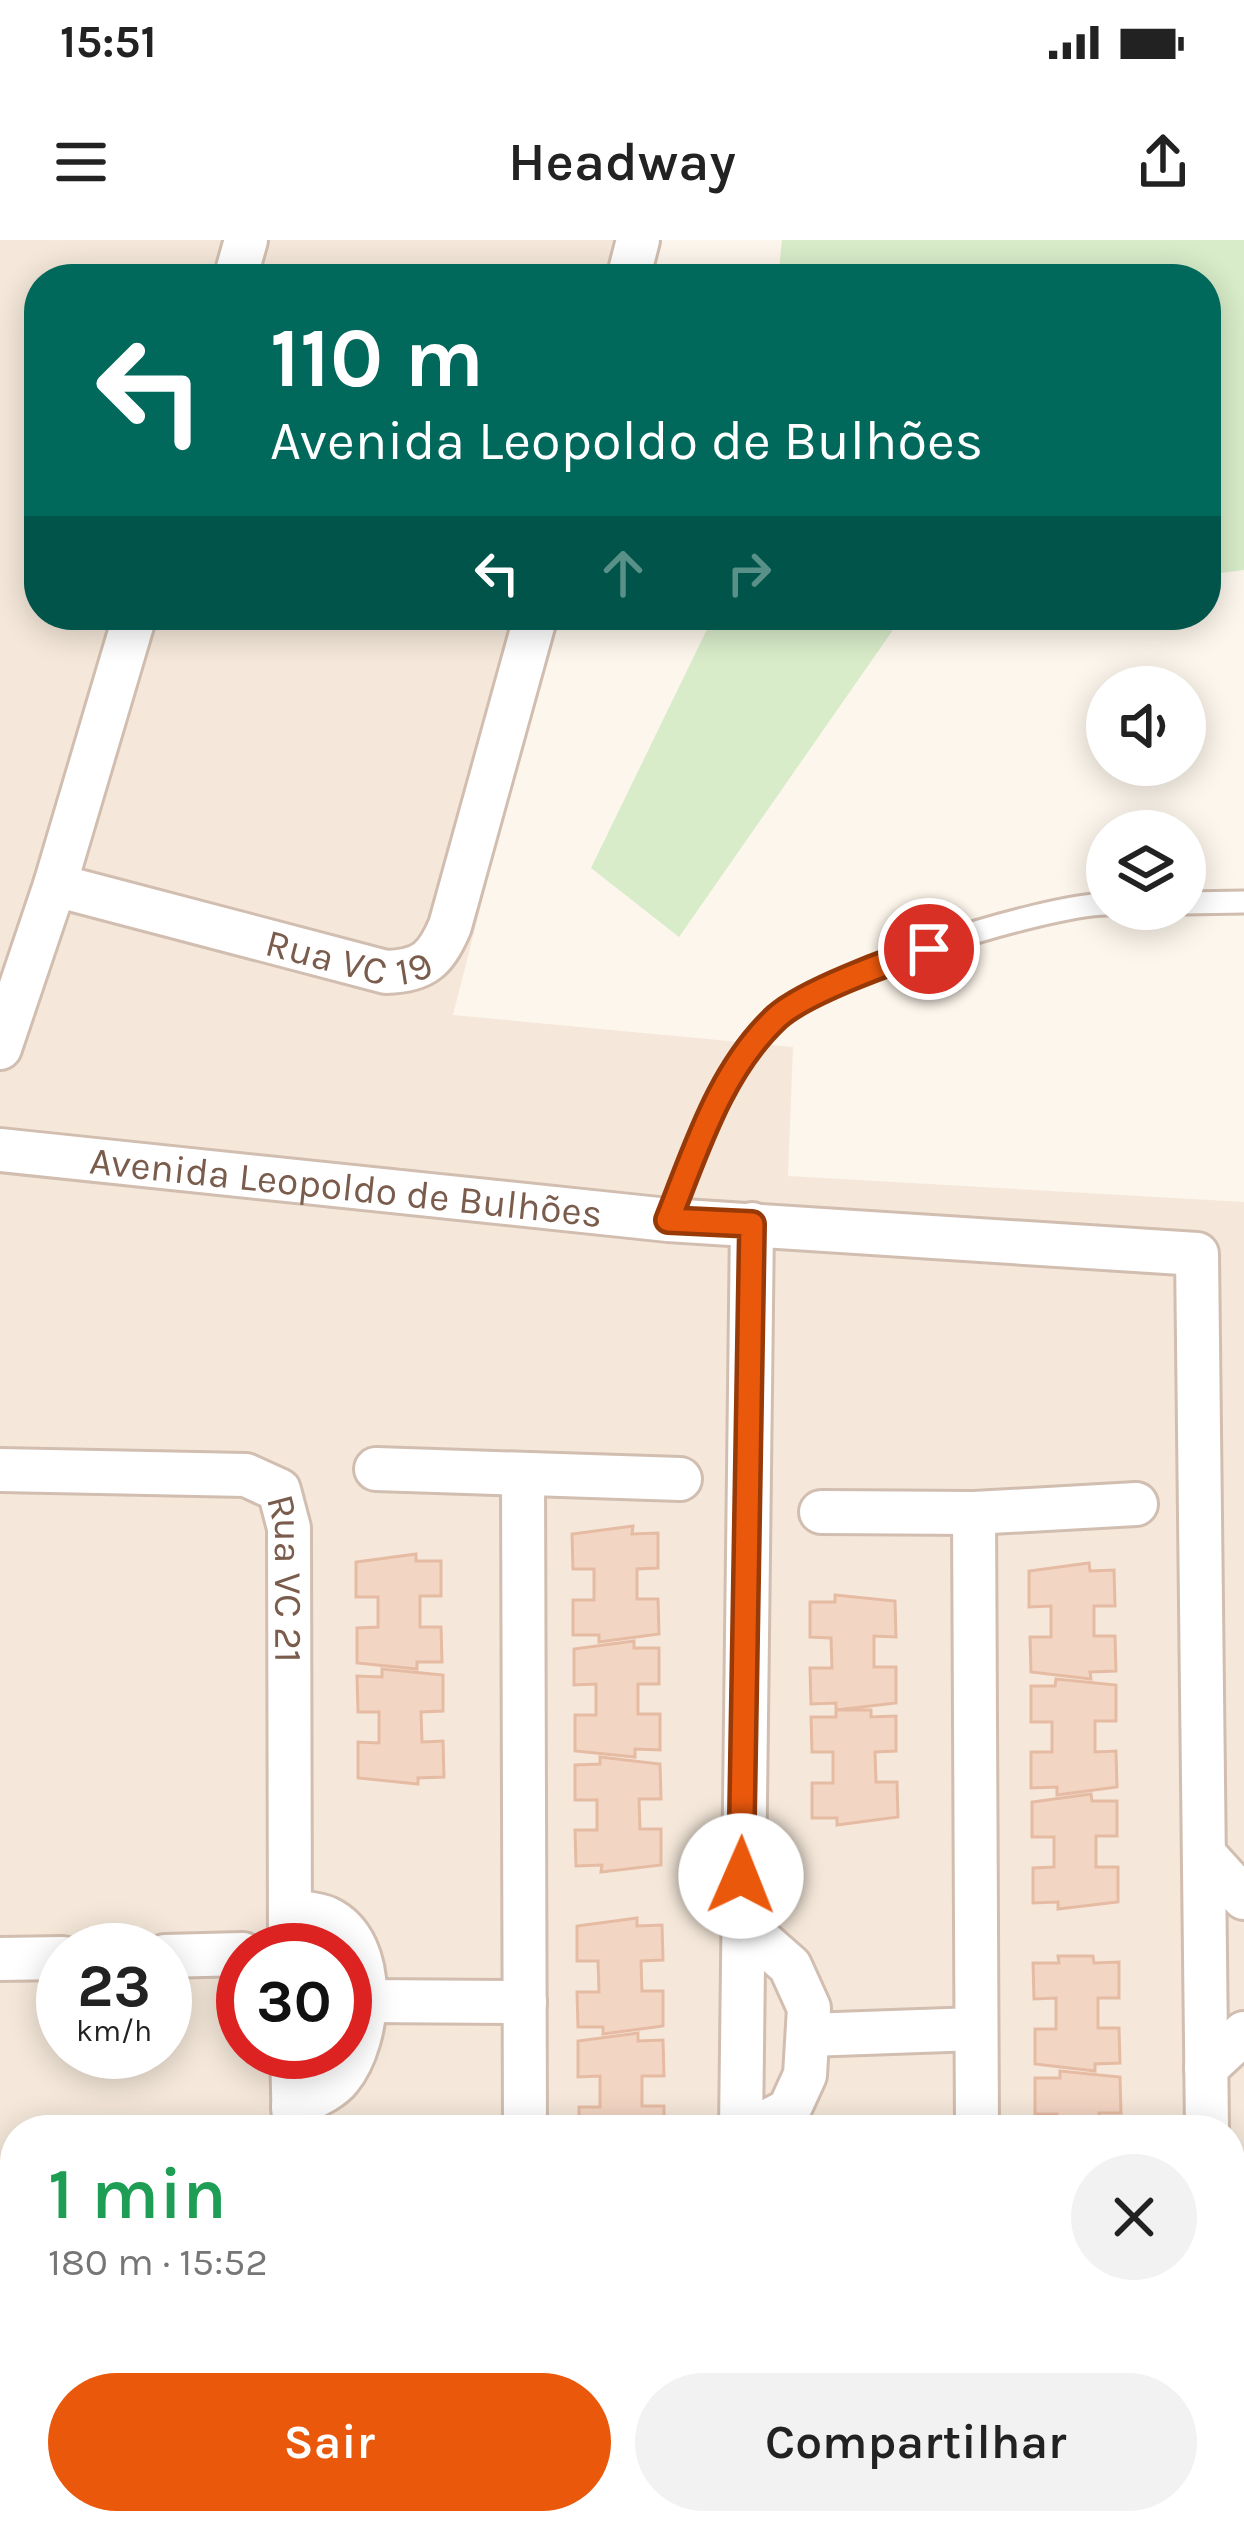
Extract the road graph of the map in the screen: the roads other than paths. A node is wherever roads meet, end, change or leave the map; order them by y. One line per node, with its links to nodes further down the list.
1 (131, 630): 3 (street)
2 (532, 630): 3 (street, Rua VC 19)
3 (55, 885): 7 (street)
4 (1244, 902): 5 (lane)
5 (1206, 903)
6 (1086, 905): 9 (lane)
7 (0, 1048)
8 (0, 1150): 9 (street, Avenida Leopoldo de Bulhões)
9 (668, 1220): 10 (street, Avenida Leopoldo de Bulhões)
10 (752, 1224): 18 (street, Avenida Leopoldo de Bulhões); 20 (street)
11 (376, 1468): 13 (street)
12 (0, 1470): 21 (street, Rua VC 21)
13 (523, 1474): 14 (street); 25 (street)
14 (680, 1479)
15 (1136, 1504): 17 (street)
16 (820, 1512): 17 (street)
17 (974, 1513): 26 (street)
18 (1204, 1854): 19 (street); 29 (street)
19 (1244, 1898)
20 (740, 1922): 28 (street); 35 (street)
21 (291, 1923)
22 (36, 1958): 23 (street)
23 (0, 1959)
24 (372, 2001): 25 (street)
25 (525, 2002): 34 (street)
26 (976, 2029): 28 (street); 37 (street)
27 (1244, 2032): 29 (street)
28 (808, 2035): 36 (street)
29 (1206, 2068): 38 (street)
30 (293, 2079): 32 (street)
31 (339, 2079): 33 (street)
32 (294, 2115)
33 (298, 2115)
34 (526, 2115)
35 (745, 2115)
36 (779, 2115)
37 (977, 2115)
38 (1207, 2115)

